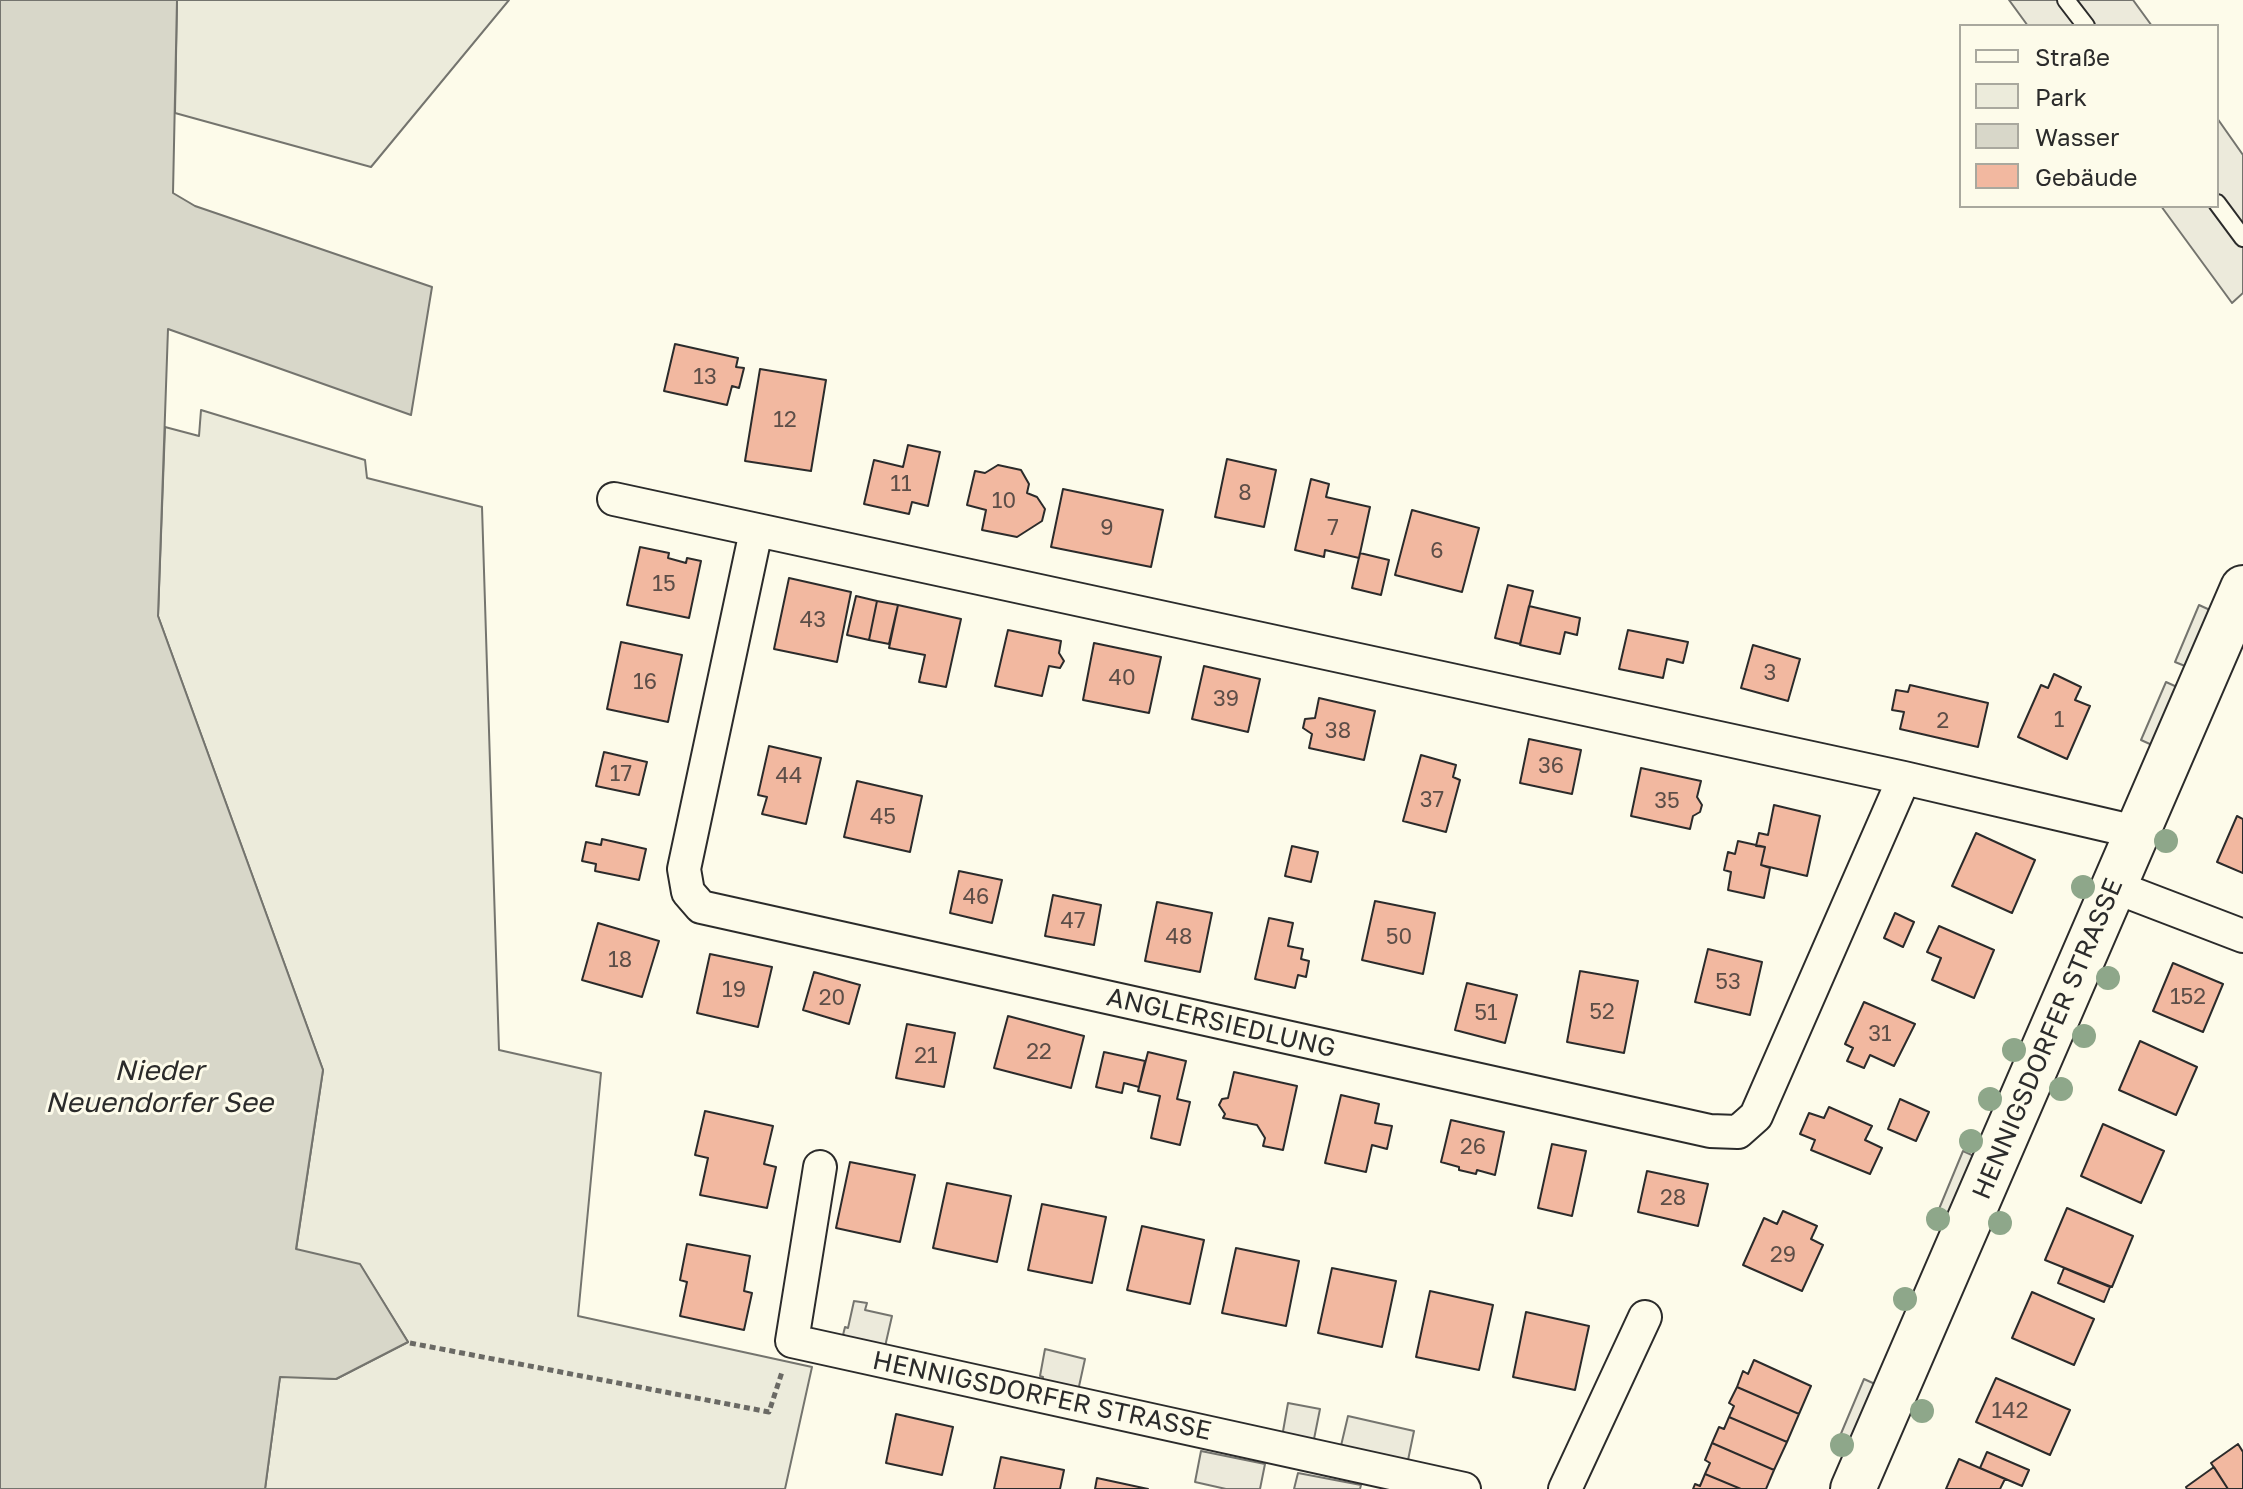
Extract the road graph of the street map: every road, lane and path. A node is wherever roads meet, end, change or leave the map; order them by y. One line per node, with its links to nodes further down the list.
1 (2066, 0): 2 (lane)
2 (2084, 24)
3 (2219, 206): 4 (lane)
4 (2243, 238)
5 (614, 499): 6 (street)
6 (756, 531): 8 (street); 8 (street, ANGLERSIEDLUNG)
7 (2243, 588): 9 (main road, HENNIGSDORFER STRASSE)
8 (1904, 778): 9 (street)
9 (2136, 832): 10 (main road, HENNIGSDORFER STRASSE)
10 (2115, 887): 11 (street); 18 (main road, HENNIGSDORFER STRASSE)
11 (2243, 936)
12 (820, 1167): 14 (street)
13 (1645, 1317): 17 (street)
14 (792, 1341): 15 (path); 16 (street, HENNIGSDORFER STRASSE)
15 (410, 1343)
16 (1464, 1489)
17 (1565, 1489)
18 (1853, 1489)

